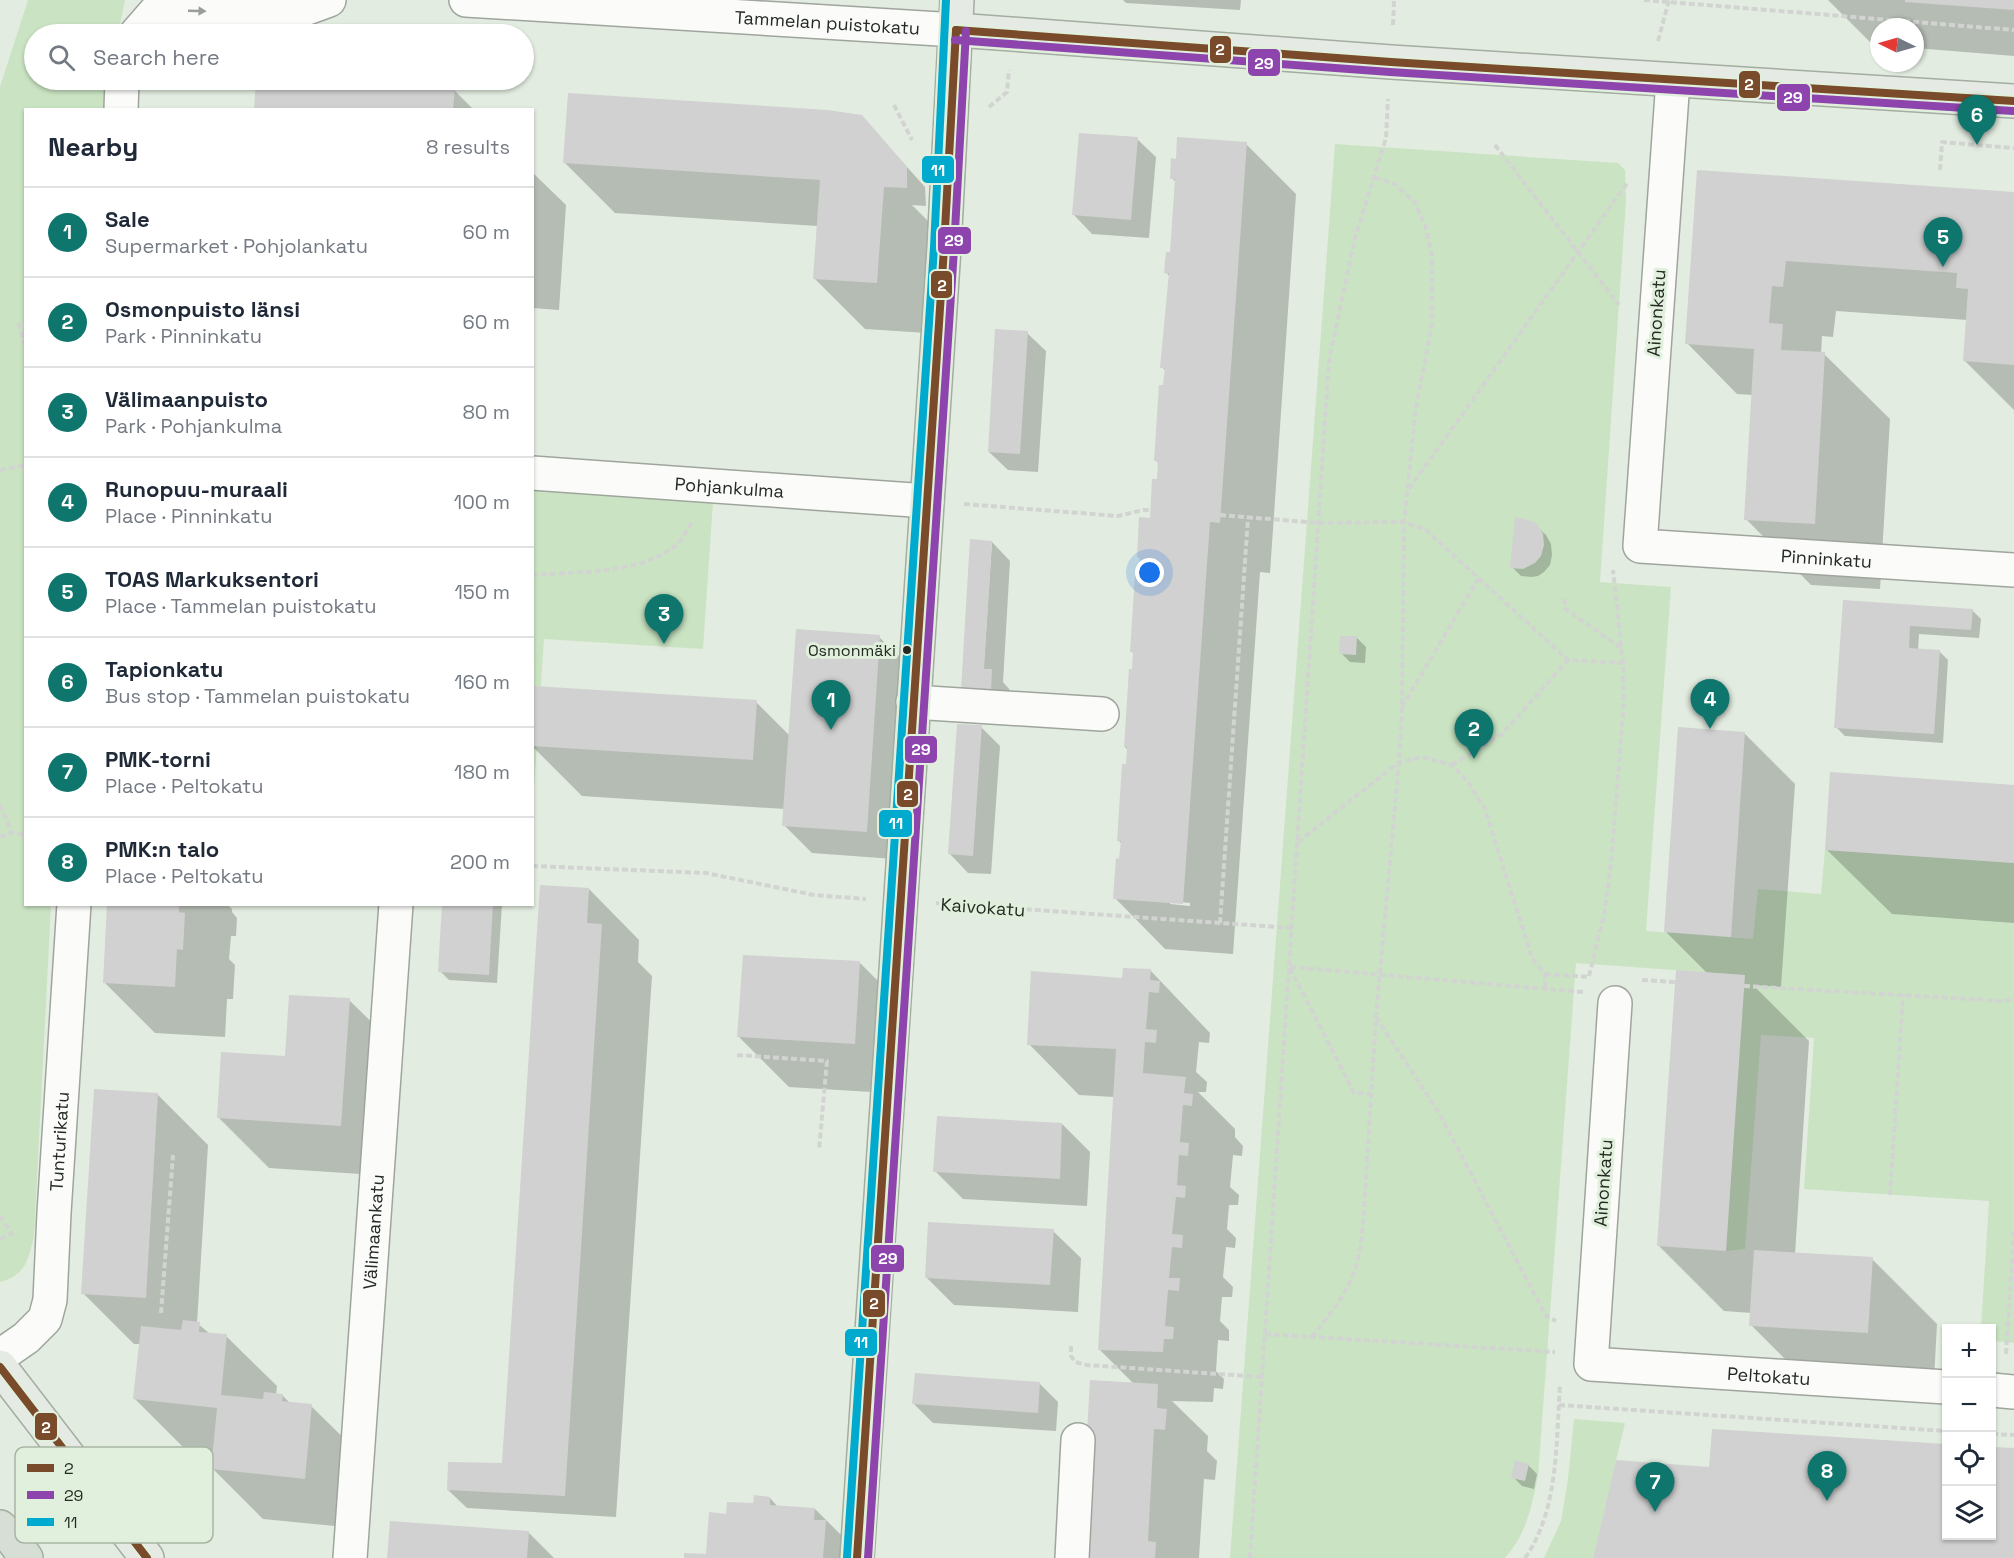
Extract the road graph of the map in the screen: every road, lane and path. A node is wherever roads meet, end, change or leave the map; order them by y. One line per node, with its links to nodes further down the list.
1 (329, 0): 6 (street, one-way to 1)
2 (466, 0): 5 (street, Tammelan puistokatu)
3 (1644, 0): 4 (path)
4 (1669, 1): 7 (path); 8 (path)
5 (957, 15): 9 (main road, Tammelan puistokatu); 28 (main road)
6 (145, 24)
7 (2014, 30)
8 (1658, 41)
9 (1673, 80): 11 (main road, Tammelan puistokatu); 34 (street, Ainonkatu)
10 (122, 90): 12 (street)
11 (2014, 101)
12 (121, 108)
13 (1386, 138): 17 (path)
14 (1495, 145): 19 (path)
15 (2014, 148): 16 (path)
16 (1940, 170)
17 (1374, 177): 27 (path); 33 (path)
18 (1629, 181): 19 (path)
19 (1578, 254): 20 (path); 27 (path)
20 (1620, 306)
21 (18, 323): 22 (path)
22 (24, 342)
23 (24, 465): 24 (path)
24 (0, 470)
25 (534, 474): 26 (street, Pohjankulma)
26 (708, 486): 28 (street, Pohjankulma); 37 (path)
27 (1408, 490): 32 (path)
28 (940, 502): 29 (path); 43 (main road)
29 (1150, 510)
30 (1221, 515): 31 (path)
31 (1248, 518): 33 (path); 57 (path)
32 (1404, 522): 33 (path); 38 (path); 44 (path)
33 (1319, 523): 52 (path)
34 (1640, 546): 36 (street, Pinninkatu)
35 (1613, 564): 40 (path)
36 (2014, 570)
37 (534, 575)
38 (1478, 579): 41 (path); 44 (path)
39 (1564, 599): 40 (path)
40 (1622, 648): 42 (path)
41 (1568, 660): 42 (path); 47 (path)
42 (1623, 663): 62 (path)
43 (913, 702): 45 (street); 54 (main road)
44 (1402, 709): 46 (path)
45 (1102, 714)
46 (1399, 762): 47 (path); 52 (path); 61 (path)
47 (1452, 765): 60 (path)
48 (0, 805): 49 (path)
49 (12, 832): 50 (path); 51 (path)
50 (24, 834)
51 (0, 837)
52 (1297, 843): 58 (path)
53 (534, 866): 54 (path, Kaivokatu)
54 (900, 901): 57 (path, Kaivokatu); 105 (main road)
55 (74, 906): 84 (street, Tunturikatu)
56 (396, 906): 104 (street, Välimaankatu)
57 (1220, 923): 58 (path, Kaivokatu)
58 (1292, 928): 59 (path)
59 (1290, 967): 61 (path); 71 (path); 80 (path)
60 (1545, 974): 62 (path); 64 (path)
61 (1380, 975): 64 (path); 69 (path)
62 (1588, 977): 67 (path)
63 (1744, 986): 66 (path)
64 (1545, 989): 65 (path)
65 (1576, 991)
66 (1903, 995): 68 (path); 74 (path)
67 (1601, 997): 85 (street, Ainonkatu)
68 (2014, 999)
69 (1376, 1017): 71 (path); 79 (path)
70 (737, 1055): 72 (path)
71 (1371, 1094): 81 (path)
72 (819, 1150)
73 (173, 1155): 78 (path)
74 (1890, 1195)
75 (0, 1216): 77 (path)
76 (2014, 1232): 83 (path)
77 (12, 1234)
78 (161, 1313)
79 (1564, 1325)
80 (1265, 1334): 81 (path); 87 (path)
81 (1312, 1337): 85 (path)
82 (1071, 1346): 87 (path)
83 (2006, 1354)
84 (0, 1356)
85 (1576, 1358): 89 (street, Peltokatu)
86 (0, 1366): 97 (main road)
87 (1262, 1377): 107 (path)
88 (1560, 1384): 92 (path)
89 (1942, 1387)
90 (1996, 1390): 91 (street)
91 (2014, 1392)
92 (1559, 1405): 93 (path); 108 (path)
93 (1942, 1431)
94 (1996, 1434): 95 (path)
95 (2014, 1435)
96 (1078, 1440): 106 (street)
97 (62, 1447)
98 (0, 1527): 100 (highway)
99 (15, 1543): 102 (highway)
100 (15, 1543)
101 (136, 1543): 103 (main road)
102 (26, 1558)
103 (147, 1558)
104 (350, 1558)
105 (857, 1558)
106 (1072, 1558)
107 (1250, 1558)
108 (1525, 1558)

